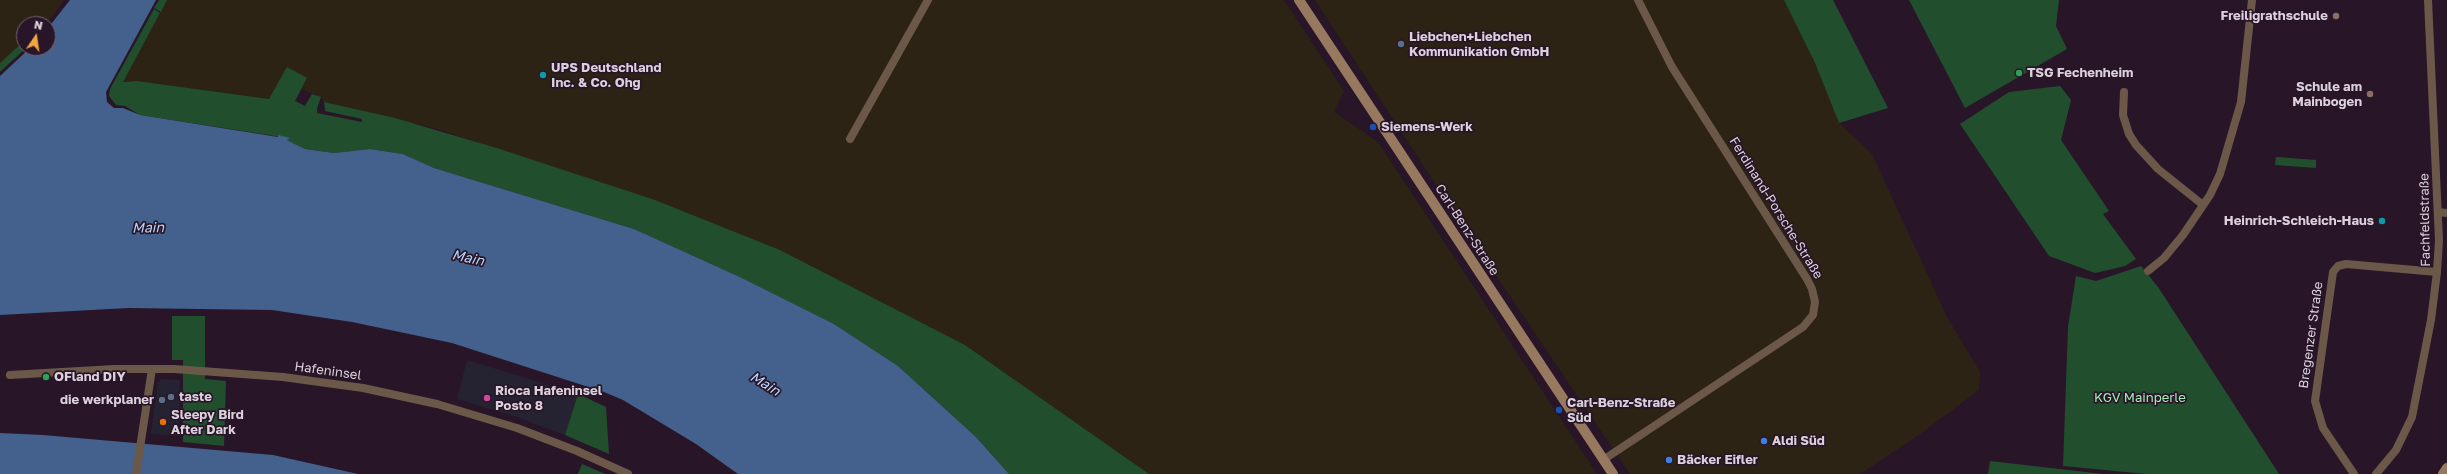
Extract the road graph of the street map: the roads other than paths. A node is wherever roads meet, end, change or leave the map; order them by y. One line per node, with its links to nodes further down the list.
1 (928, 0): 7 (street)
2 (1299, 0): 15 (main road, Carl-Benz-Straße)
3 (1638, 0): 15 (street, Ferdinand-Porsche-Straße)
4 (2252, 0): 8 (street)
5 (2428, 0): 9 (street, Fachfeldstraße)
6 (2124, 92): 8 (street)
7 (850, 139)
8 (2203, 205): 11 (street)
9 (2438, 212): 10 (street); 12 (street, Fachfeldstraße)
10 (2447, 213)
11 (2148, 271)
12 (2437, 272): 20 (street, Bregenzer Straße); 21 (street, Fachfeldstraße)
13 (152, 368): 14 (street, Hafeninsel); 17 (street); 18 (street, Hafeninsel)
14 (10, 375)
15 (1604, 460): 19 (main road, Carl-Benz-Straße)
16 (2447, 468): 22 (main road)
17 (136, 474)
18 (628, 474)
19 (1612, 474)
20 (2354, 474)
21 (2376, 474)
22 (2443, 474)

